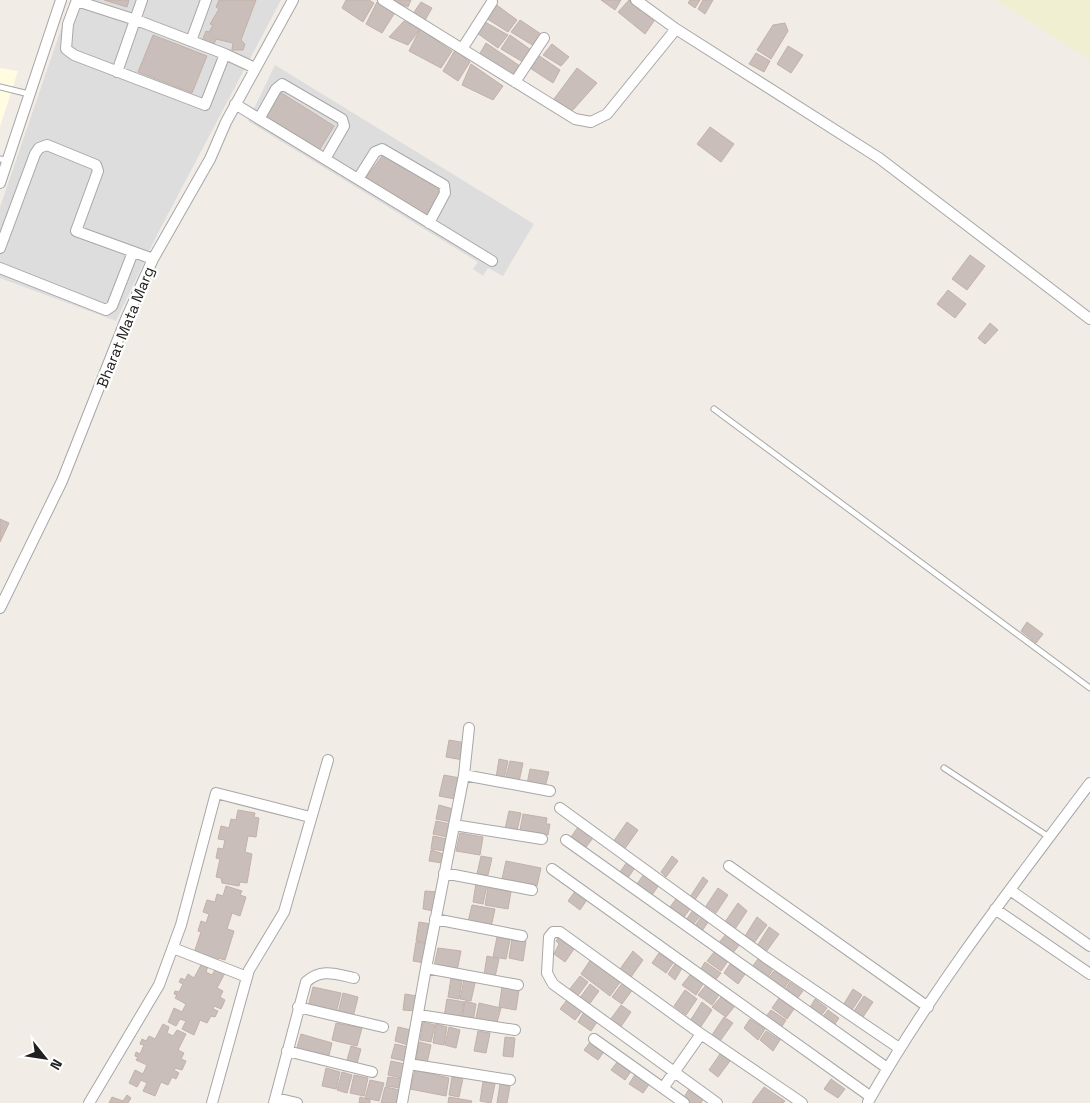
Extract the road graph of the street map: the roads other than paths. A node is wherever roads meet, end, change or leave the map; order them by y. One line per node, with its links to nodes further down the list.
1 (61, 0): 19 (street)
2 (142, 0): 9 (street)
3 (206, 0): 12 (street)
4 (293, 0): 15 (street, Bharat Mata Marg)
5 (383, 0): 13 (street)
6 (636, 0): 10 (street)
7 (77, 1): 9 (street); 16 (street)
8 (492, 2): 13 (street)
9 (135, 20): 12 (street); 16 (street)
10 (676, 29): 17 (street); 32 (street)
11 (544, 38): 17 (street)
12 (191, 41): 14 (street)
13 (462, 49): 17 (street)
14 (226, 54): 15 (street); 16 (street)
15 (255, 68): 20 (street, Bharat Mata Marg)
16 (117, 72)
17 (515, 82)
18 (0, 87): 19 (lane)
19 (29, 94): 23 (street)
20 (235, 104): 21 (street); 29 (street, Bharat Mata Marg)
21 (259, 119): 22 (street); 22 (street)
22 (325, 159): 24 (street)
23 (4, 160): 25 (street)
24 (358, 180): 26 (street); 26 (street)
25 (0, 183)
26 (429, 223): 30 (street)
27 (0, 248): 28 (street)
28 (134, 252): 29 (street); 31 (street)
29 (153, 259): 34 (street, Bharat Mata Marg)
30 (492, 262)
31 (0, 268)
32 (1090, 319)
33 (714, 408): 35 (lane)
34 (0, 608)
35 (1090, 688)
36 (469, 728): 39 (street)
37 (328, 760): 43 (street)
38 (944, 768): 45 (lane)
39 (464, 774): 41 (street); 44 (street)
40 (1090, 784): 45 (street)
41 (550, 792)
42 (560, 808): 70 (street)
43 (310, 817): 57 (street); 60 (street)
44 (454, 825): 46 (street); 50 (street)
45 (1050, 837): 52 (street)
46 (542, 839)
47 (566, 840): 73 (street)
48 (730, 866): 64 (street)
49 (552, 869): 79 (street)
50 (444, 874): 51 (street); 54 (street)
51 (532, 890)
52 (1010, 890): 53 (street); 56 (street)
53 (995, 909): 59 (street); 64 (street)
54 (435, 919): 55 (street); 58 (street)
55 (522, 936)
56 (1090, 946)
57 (172, 948): 60 (street); 80 (street)
58 (426, 968): 62 (street); 65 (street)
59 (1090, 974)
60 (247, 977): 81 (street)
61 (354, 978): 63 (street)
62 (518, 985)
63 (298, 1007): 66 (street); 71 (street)
64 (928, 1007): 70 (street)
65 (419, 1015): 67 (street); 72 (street)
66 (383, 1027)
67 (515, 1030)
68 (701, 1034): 75 (street); 75 (street); 86 (street)
69 (594, 1039): 77 (street)
70 (899, 1048): 73 (street)
71 (287, 1051): 74 (street); 78 (street)
72 (409, 1064): 76 (street); 83 (street)
73 (887, 1068): 79 (street)
74 (372, 1072)
75 (673, 1072): 77 (street); 85 (street)
76 (510, 1080)
77 (662, 1088): 84 (street)
78 (275, 1100): 82 (street)
79 (869, 1100)
80 (89, 1103)
81 (212, 1103)
82 (297, 1103)
83 (402, 1103)
84 (684, 1103)
85 (717, 1103)
86 (802, 1103)

